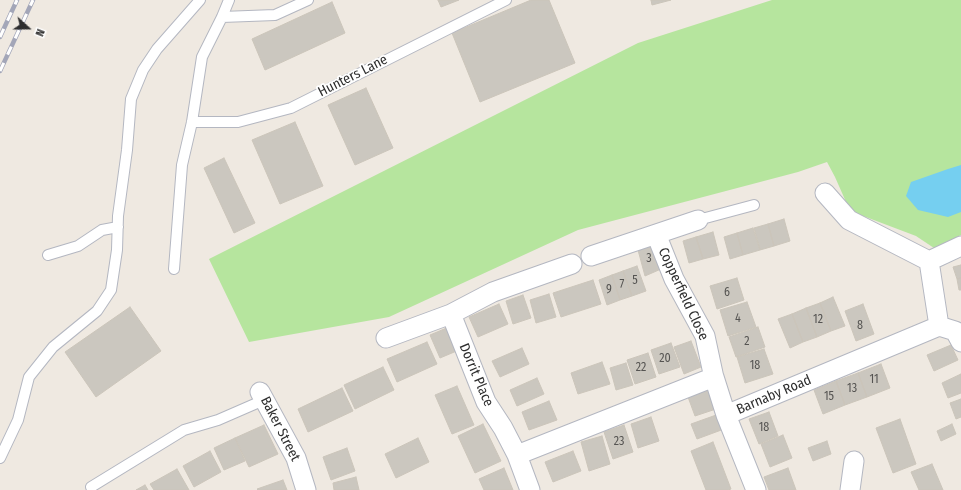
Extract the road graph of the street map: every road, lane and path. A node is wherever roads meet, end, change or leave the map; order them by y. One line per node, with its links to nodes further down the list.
1 (200, 0): 10 (lane)
2 (229, 0): 5 (lane)
3 (308, 0): 5 (lane)
4 (506, 0): 6 (lane, Hunters Lane)
5 (222, 17): 6 (lane)
6 (192, 122): 17 (lane)
7 (825, 192): 15 (street)
8 (754, 204): 9 (lane, Copperfield Close)
9 (698, 220): 11 (street, Copperfield Close)
10 (118, 227): 13 (lane); 26 (lane)
11 (656, 234): 14 (street, Copperfield Close); 22 (street, Copperfield Close)
12 (961, 246): 15 (street)
13 (48, 255)
14 (591, 256)
15 (929, 261): 19 (street)
16 (572, 264): 18 (street)
17 (174, 269)
18 (451, 314): 20 (street); 25 (street, Dorrit Place)
19 (939, 326): 21 (street); 24 (street, Barnaby Road)
20 (386, 338)
21 (961, 342)
22 (714, 378): 24 (street, Barnaby Road); 25 (street)
23 (262, 396): 28 (lane); 29 (street, Baker Street)
24 (726, 415): 31 (street)
25 (517, 455): 30 (street, Dorrit Place)
26 (0, 458)
27 (854, 461): 32 (street)
28 (91, 487)
29 (306, 490)
30 (530, 490)
31 (756, 490)
32 (850, 490)

